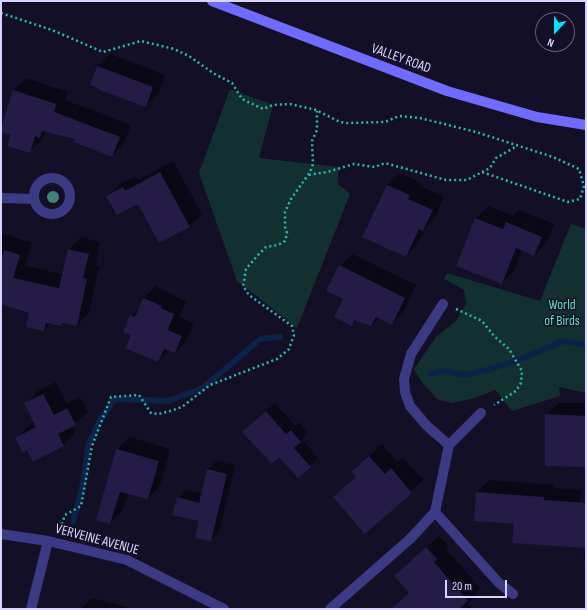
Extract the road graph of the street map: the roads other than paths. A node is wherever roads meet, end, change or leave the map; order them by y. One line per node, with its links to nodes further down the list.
1 (212, 1): 2 (street, VALLEY ROAD)
2 (586, 125)
3 (1, 198): 4 (street)
4 (34, 199)
5 (443, 304): 7 (street)
6 (481, 413): 7 (street)
7 (449, 446): 8 (street)
8 (435, 512): 11 (street); 14 (street)
9 (1, 534): 10 (street, VERVEINE AVENUE)
10 (53, 542): 12 (street); 13 (street, VERVEINE AVENUE)
11 (513, 594)
12 (32, 609)
13 (224, 609)
14 (330, 609)

